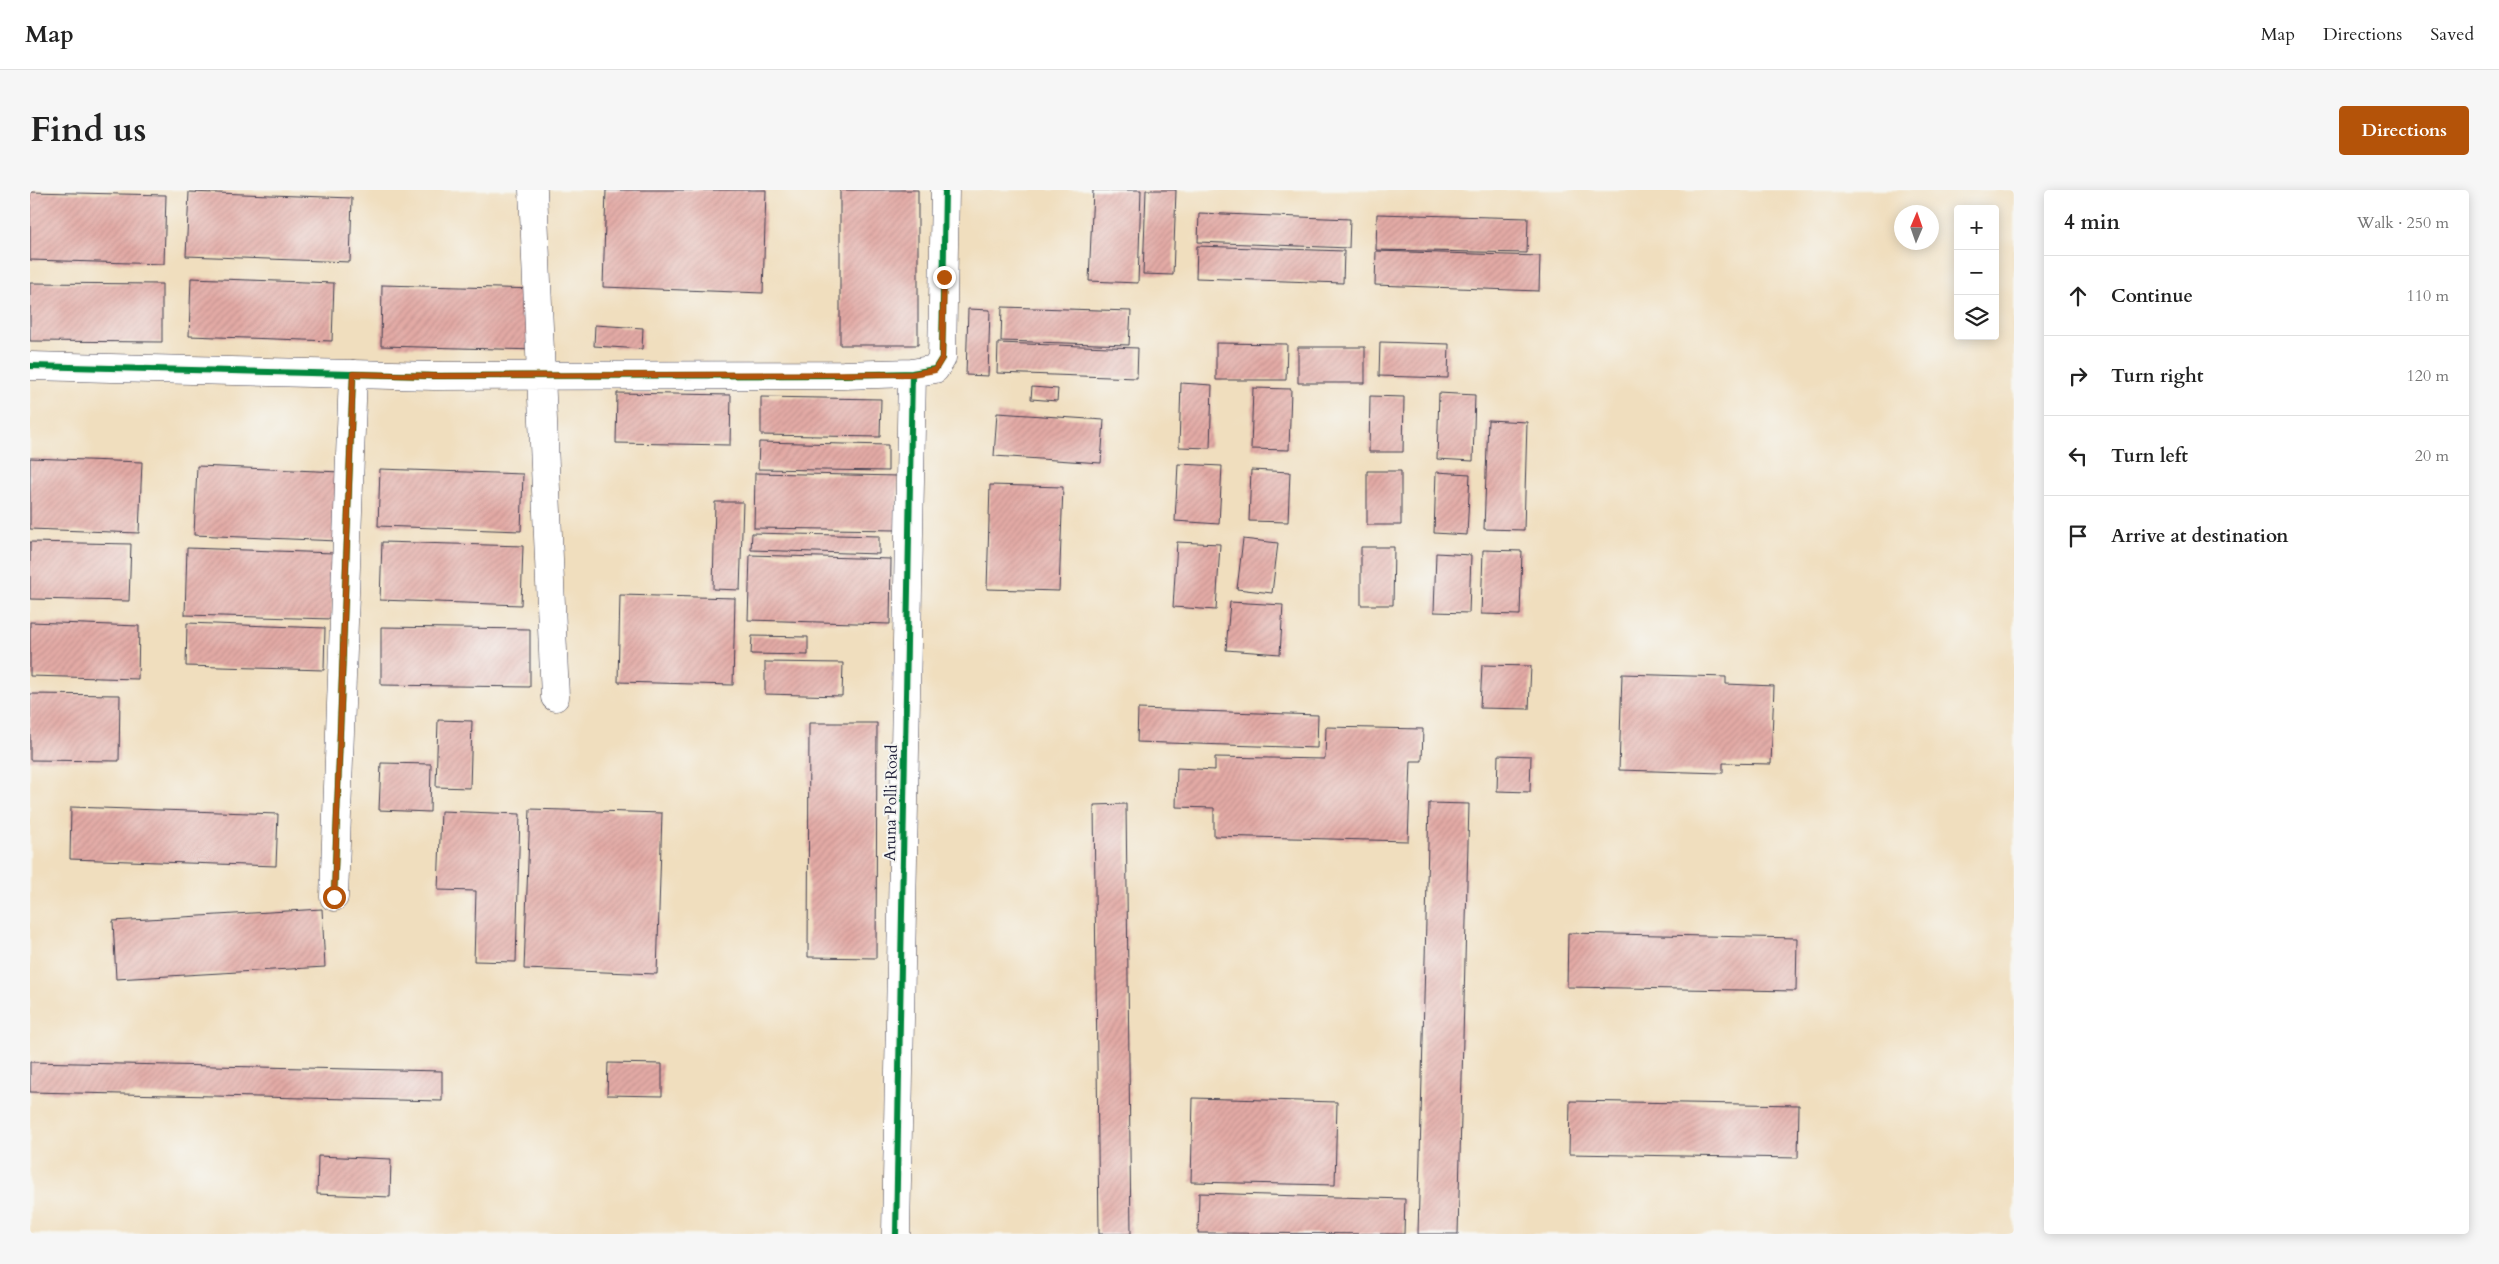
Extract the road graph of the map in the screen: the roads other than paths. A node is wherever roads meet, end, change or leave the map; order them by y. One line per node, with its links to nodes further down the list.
1 (533, 190): 6 (street)
2 (945, 190): 5 (street)
3 (30, 366): 4 (street)
4 (353, 374): 6 (street); 8 (street)
5 (912, 374): 6 (street); 9 (street, Aruna Polli Road)
6 (540, 376): 7 (street)
7 (555, 697)
8 (334, 897)
9 (896, 1234)

